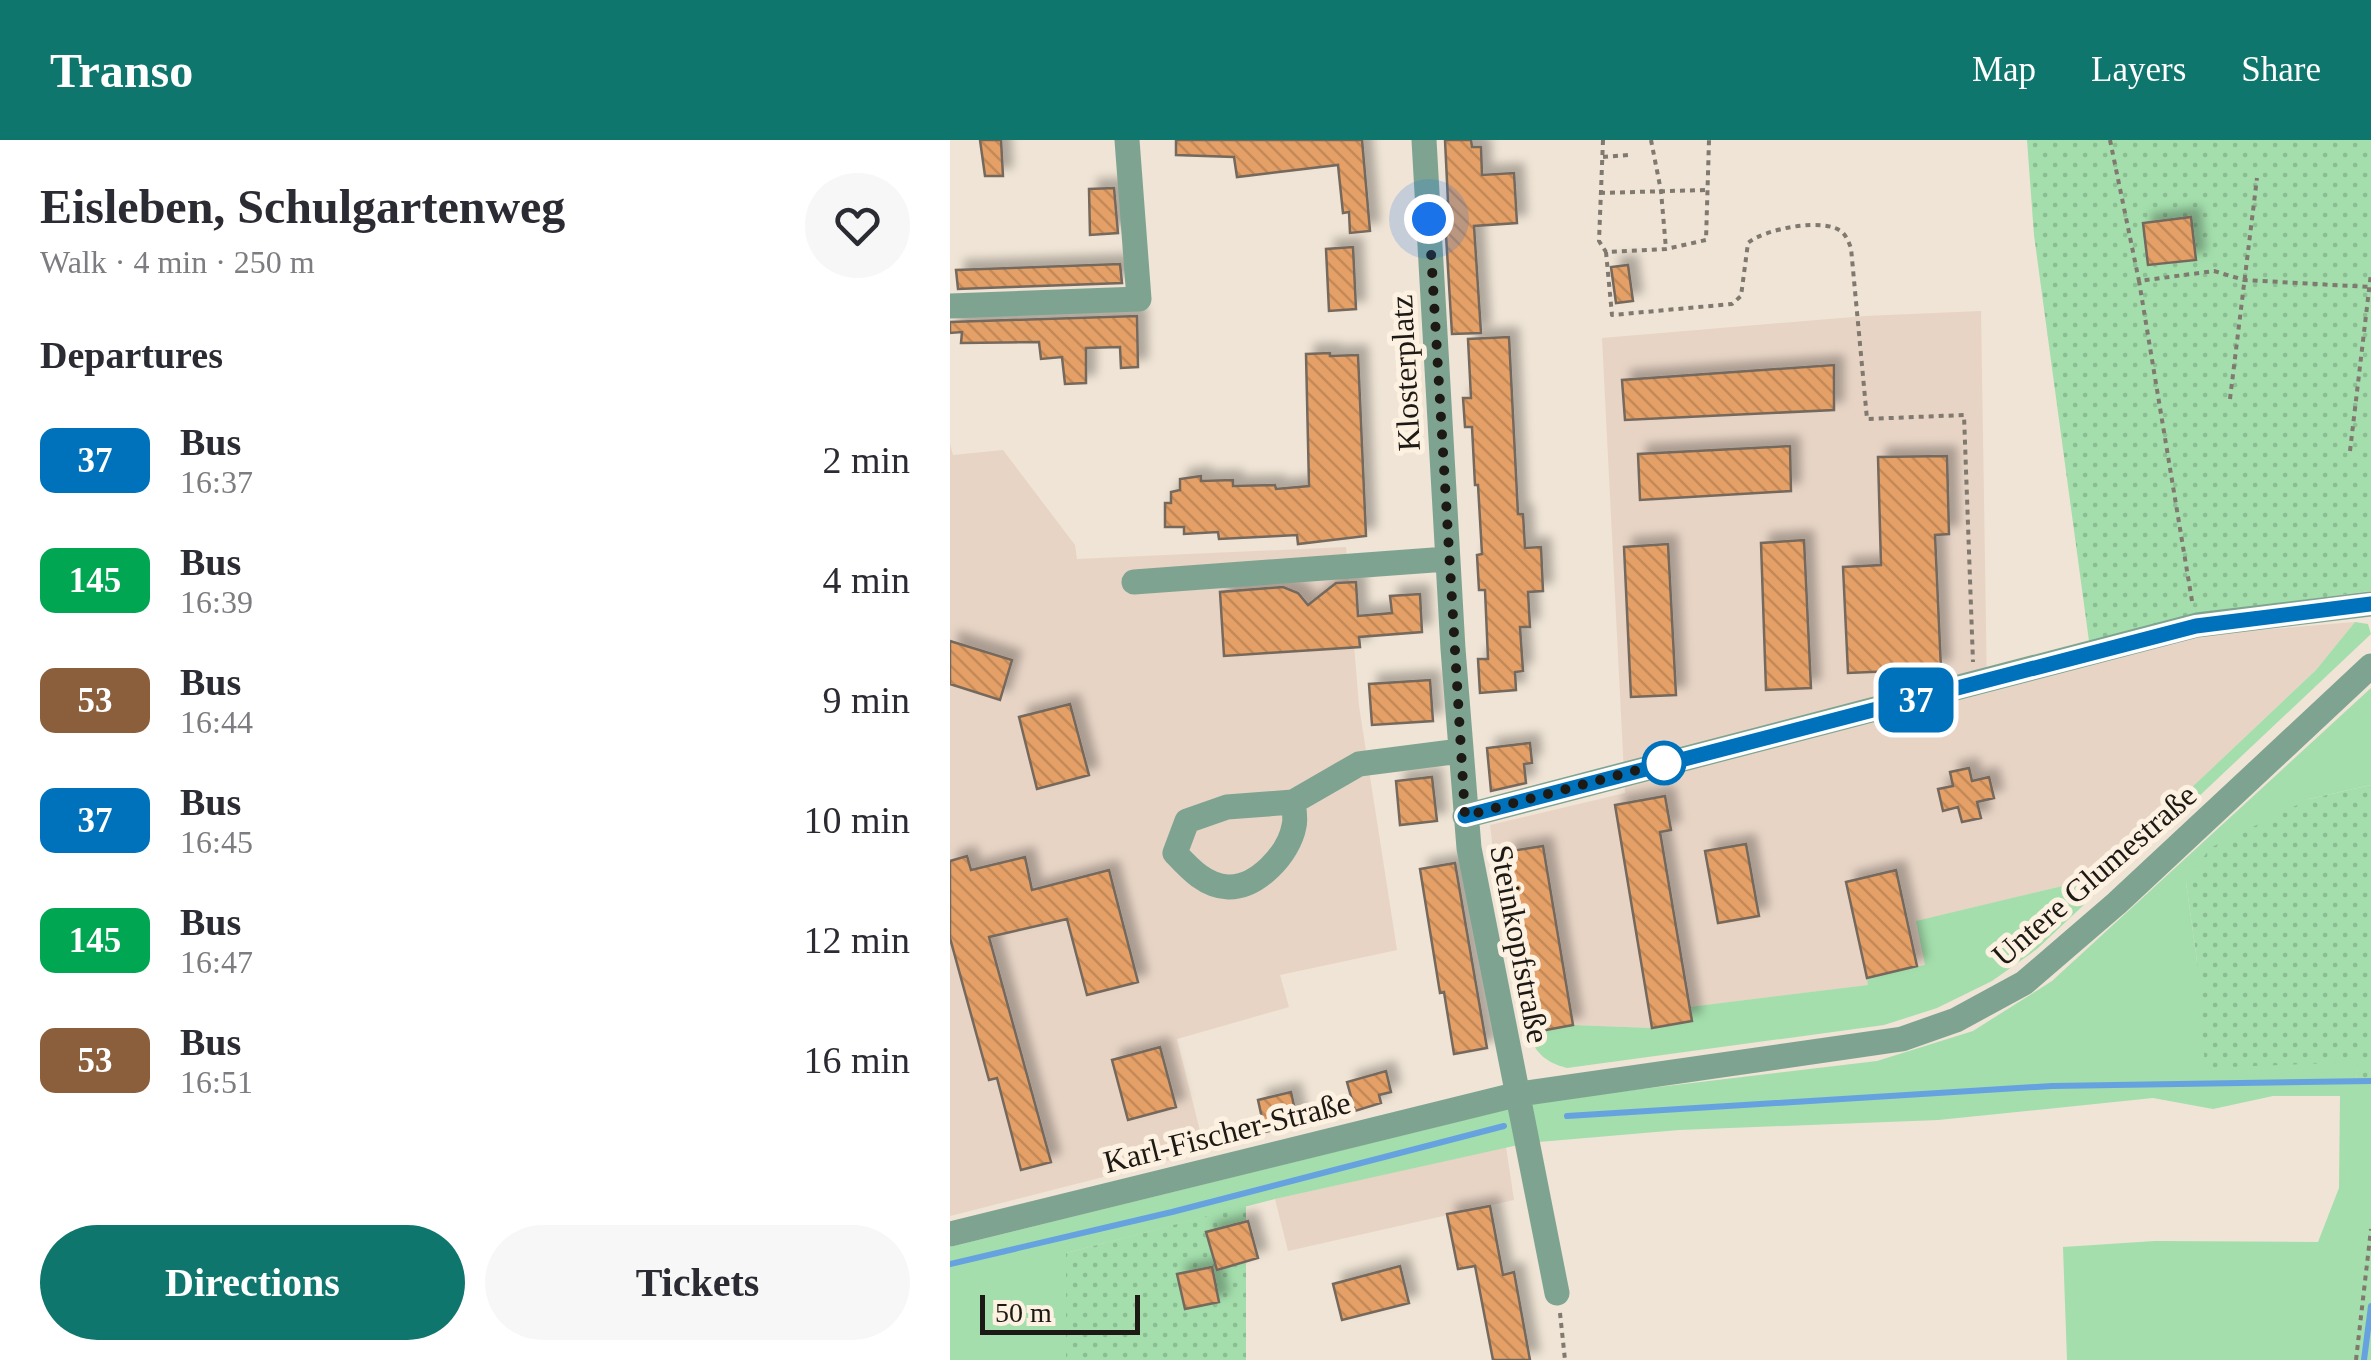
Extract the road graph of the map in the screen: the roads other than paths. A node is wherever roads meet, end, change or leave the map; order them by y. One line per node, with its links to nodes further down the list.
1 (1127, 140): 3 (street)
2 (1424, 140): 4 (street, Klosterplatz)
3 (950, 306)
4 (1447, 550): 5 (street); 8 (street, Steinkopfstraße)
5 (1134, 582)
6 (2371, 604): 10 (street)
7 (2371, 666): 11 (street, Untere Glumestraße)
8 (1460, 751): 9 (street); 10 (street, Steinkopfstraße)
9 (1294, 802): 9 (street)
10 (1465, 816): 11 (street, Steinkopfstraße)
11 (1520, 1102): 12 (street, Karl-Fischer-Straße); 13 (street, Steinkopfstraße)
12 (950, 1234)
13 (1557, 1293)

